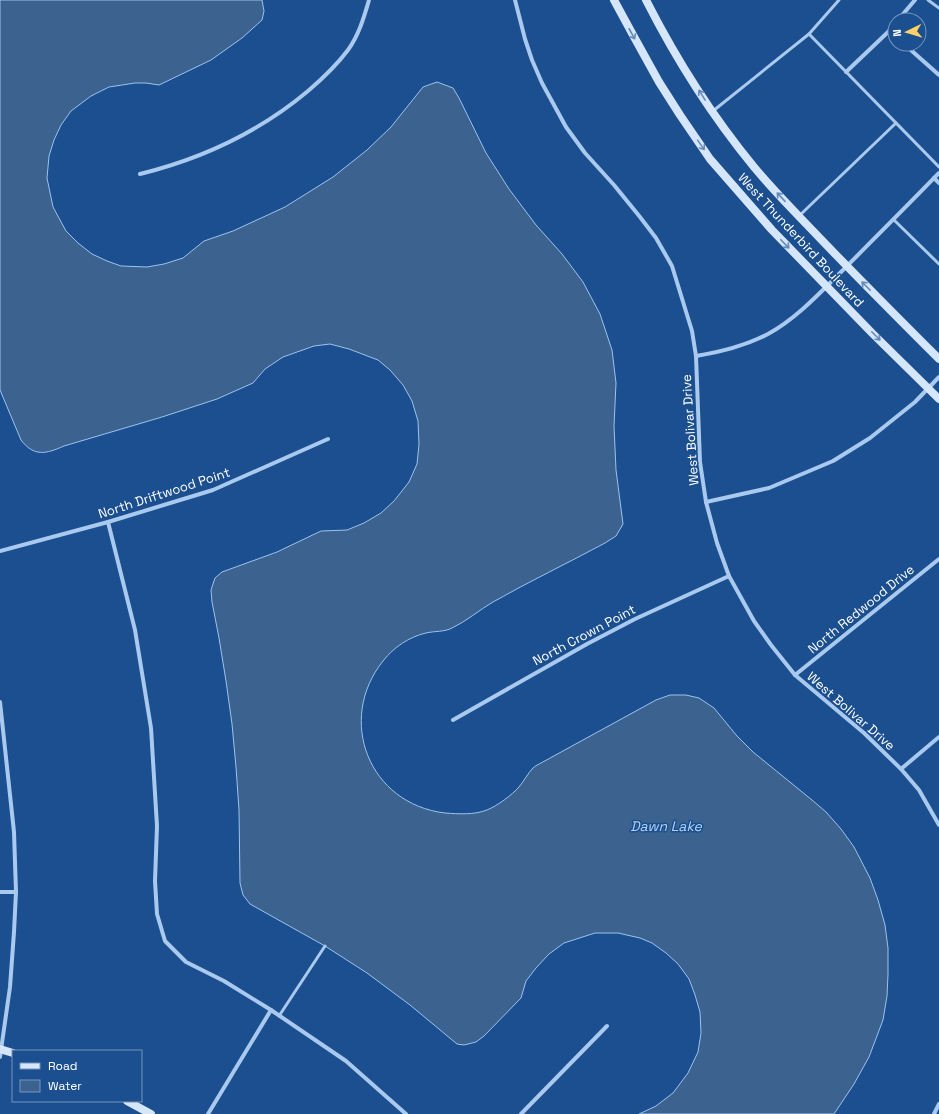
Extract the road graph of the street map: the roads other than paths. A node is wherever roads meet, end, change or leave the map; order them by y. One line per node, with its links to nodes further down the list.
1 (369, 0): 19 (street)
2 (515, 0): 27 (street, West Bolivar Drive)
3 (614, 0): 26 (street, West Thunderbird Boulevard, one-way to 26)
4 (646, 0): 15 (street, West Thunderbird Boulevard, one-way to 4)
5 (839, 0): 11 (lane)
6 (915, 0): 9 (street)
7 (928, 0): 8 (lane)
8 (939, 8)
9 (905, 12)
10 (887, 33): 13 (street)
11 (809, 34): 13 (lane); 15 (lane)
12 (913, 52): 14 (street)
13 (846, 72): 16 (lane)
14 (939, 75)
15 (713, 112): 22 (street, West Thunderbird Boulevard, one-way to 15)
16 (896, 123): 17 (lane); 22 (lane)
17 (939, 167)
18 (939, 173): 20 (street)
19 (140, 174)
20 (934, 178): 21 (street); 23 (street)
21 (939, 183)
22 (799, 216): 25 (street, West Thunderbird Boulevard)
23 (894, 220): 24 (lane); 25 (street)
24 (939, 264)
25 (846, 266): 26 (street); 28 (street, West Thunderbird Boulevard, one-way to 25)
26 (827, 286): 27 (street); 30 (street, West Thunderbird Boulevard, one-way to 30)
27 (696, 356): 33 (street, West Bolivar Drive)
28 (939, 359)
29 (939, 376): 30 (street)
30 (928, 388): 31 (street, West Thunderbird Boulevard); 33 (street)
31 (939, 399)
32 (328, 440): 34 (street, North Driftwood Point)
33 (706, 502): 37 (street, West Bolivar Drive)
34 (108, 522): 35 (street, North Driftwood Point); 48 (street)
35 (0, 551)
36 (939, 559): 38 (street, North Redwood Drive)
37 (729, 576): 38 (street, West Bolivar Drive); 41 (street, North Crown Point)
38 (795, 674): 43 (street, West Bolivar Drive)
39 (0, 702): 40 (street)
40 (1, 713): 46 (street)
41 (453, 720)
42 (939, 737): 43 (street)
43 (902, 769): 44 (street, West Bolivar Drive)
44 (939, 825)
45 (0, 892): 46 (street)
46 (16, 892): 51 (street)
47 (325, 946): 49 (lane)
48 (271, 1010): 49 (street); 56 (street)
49 (279, 1016): 57 (street)
50 (606, 1026): 58 (street)
51 (0, 1051): 52 (street)
52 (12, 1053)
53 (129, 1102): 55 (street)
54 (939, 1104): 59 (street)
55 (151, 1114)
56 (208, 1114)
57 (406, 1114)
58 (521, 1114)
59 (934, 1114)

